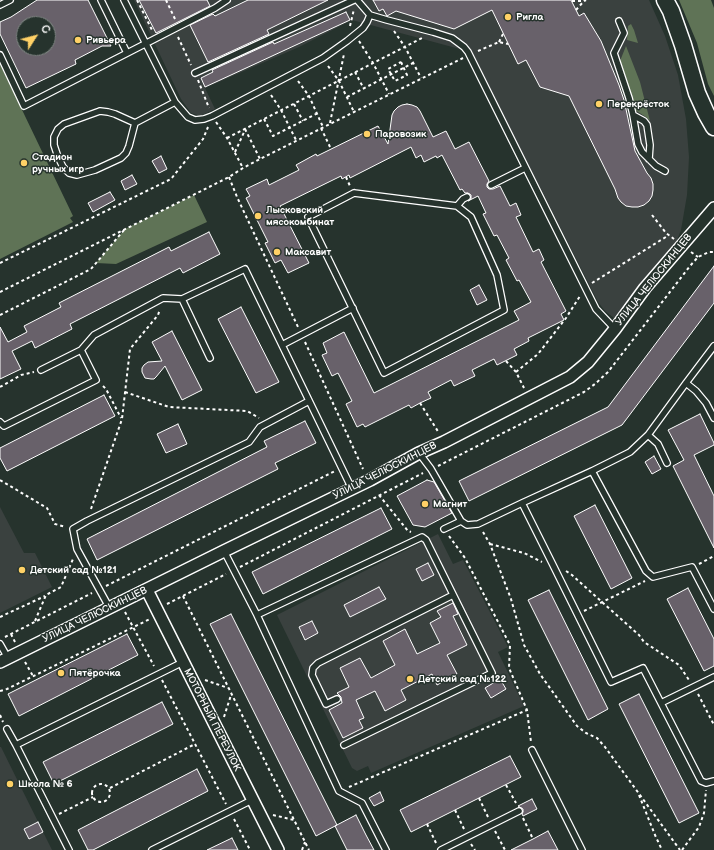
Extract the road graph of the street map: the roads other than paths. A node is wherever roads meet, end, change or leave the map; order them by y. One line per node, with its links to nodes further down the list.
1 (10, 0): 7 (lane)
2 (101, 0): 11 (lane)
3 (124, 0): 10 (lane)
4 (227, 0): 10 (lane)
5 (356, 0): 8 (lane); 13 (lane)
6 (665, 0): 17 (main road)
7 (0, 5)
8 (370, 15): 14 (lane); 19 (lane)
9 (619, 21): 15 (lane)
10 (146, 44): 11 (lane); 14 (lane)
11 (127, 53): 12 (lane)
12 (0, 55)
13 (195, 73)
14 (175, 102): 16 (lane)
15 (633, 115): 18 (lane); 18 (lane)
16 (135, 122): 16 (lane)
17 (714, 127)
18 (649, 158): 20 (lane)
19 (525, 168): 21 (lane); 27 (lane)
20 (665, 171)
21 (491, 185)
22 (466, 198): 23 (lane)
23 (458, 206): 26 (lane); 26 (lane)
24 (712, 213): 27 (street, УЛИЦА ЧЕЛЮСКИНЦЕВ)
25 (182, 299): 28 (lane); 30 (lane); 31 (lane)
26 (353, 308): 28 (lane)
27 (615, 329): 38 (street, УЛИЦА ЧЕЛЮСКИНЦЕВ)
28 (282, 345): 34 (lane)
29 (714, 346): 33 (lane)
30 (81, 350): 32 (lane); 36 (lane)
31 (210, 358)
32 (41, 370)
33 (686, 383): 35 (lane); 37 (lane)
34 (309, 401): 41 (lane); 48 (lane)
35 (714, 418)
36 (0, 422)
37 (648, 436): 39 (lane); 40 (lane)
38 (419, 453): 41 (street, УЛИЦА ЧЕЛЮСКИНЦЕВ); 43 (lane)
39 (668, 463)
40 (592, 471): 42 (lane); 49 (lane)
41 (352, 489): 45 (street, УЛИЦА ЧЕЛЮСКИНЦЕВ)
42 (522, 503): 43 (lane); 56 (lane)
43 (461, 521): 44 (lane)
44 (444, 529)
45 (224, 551): 46 (street, УЛИЦА ЧЕЛЮСКИНЦЕВ); 50 (lane)
46 (147, 590): 48 (street, УЛИЦА ЧЕЛЮСКИНЦЕВ); 53 (street, МОТОРНЫЙ ПЕРЕУЛОК)
47 (454, 595): 50 (lane); 55 (lane); 59 (lane)
48 (109, 607): 52 (street, УЛИЦА ЧЕЛЮСКИНЦЕВ)
49 (714, 610)
50 (257, 615): 67 (lane)
51 (0, 644): 52 (lane)
52 (4, 660)
53 (183, 662): 58 (lane); 62 (street, МОТОРНЫЙ ПЕРЕУЛОК)
54 (714, 677): 56 (lane)
55 (337, 699)
56 (661, 703): 61 (lane)
57 (7, 729): 58 (lane)
58 (16, 745): 64 (lane)
59 (344, 745)
60 (532, 750): 69 (lane)
61 (714, 781)
62 (252, 800): 65 (lane); 66 (street, МОТОРНЫЙ ПЕРЕУЛОК)
63 (519, 811): 68 (lane)
64 (69, 850)
65 (152, 850)
66 (278, 850)
67 (386, 850)
68 (441, 850)
69 (582, 850)

